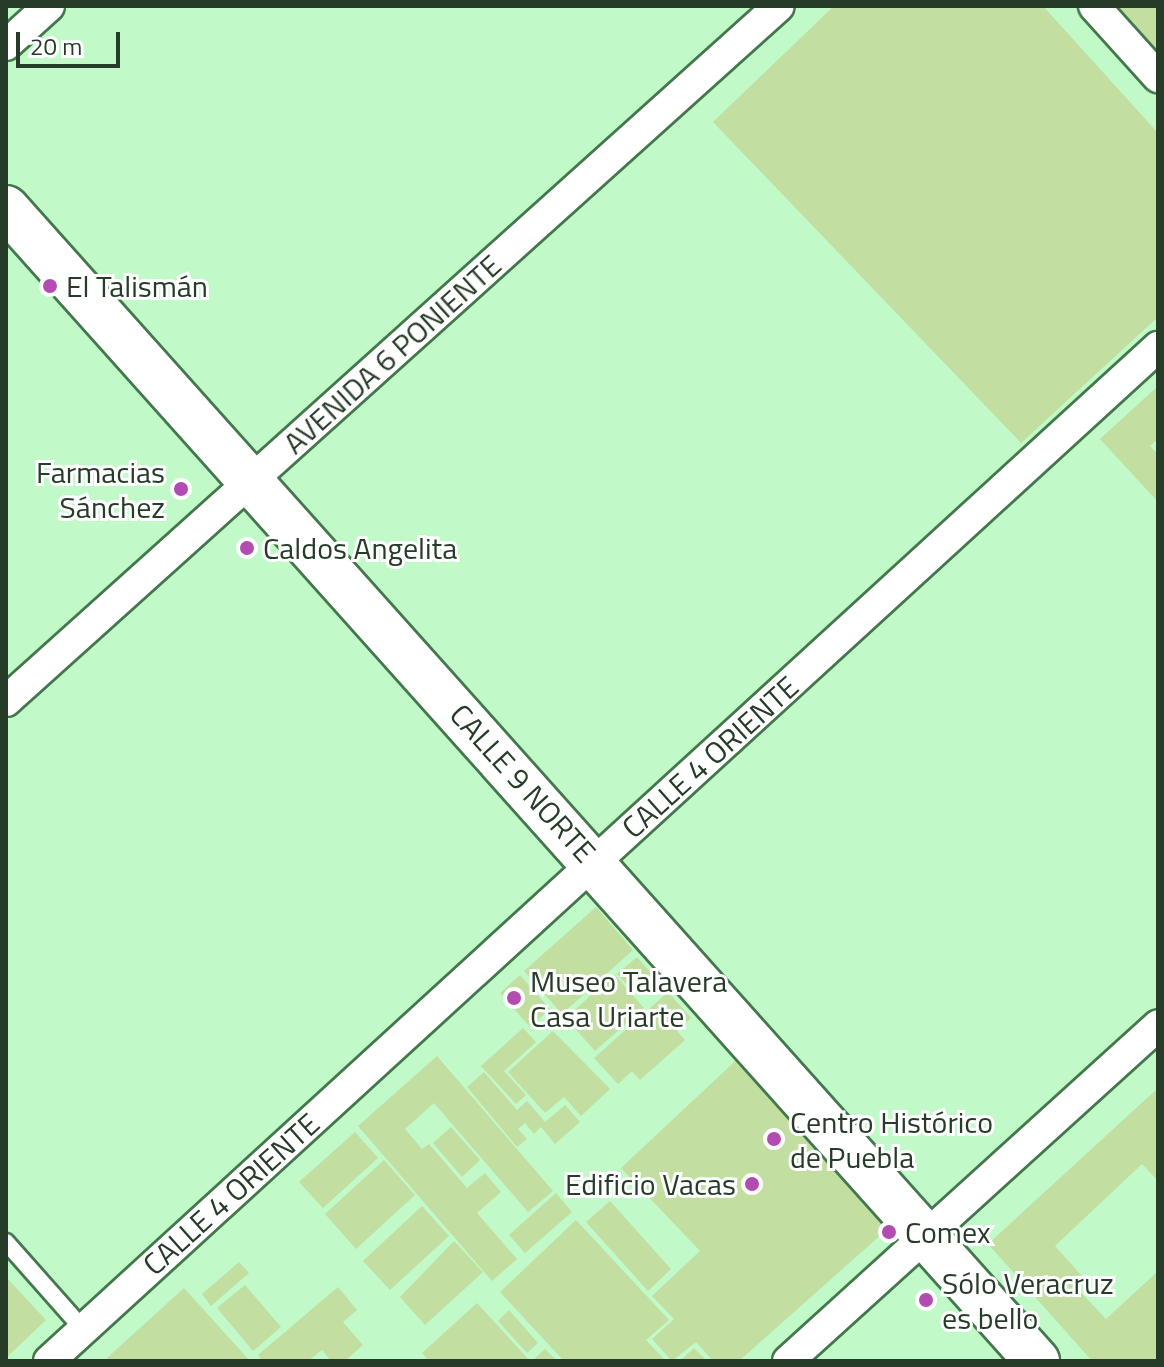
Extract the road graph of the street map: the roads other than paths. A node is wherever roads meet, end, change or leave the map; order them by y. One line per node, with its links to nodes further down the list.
1 (49, 6): 4 (street)
2 (779, 6): 8 (street, AVENIDA 6 PONIENTE)
3 (1094, 6): 5 (street)
4 (6, 45)
5 (1158, 77)
6 (6, 208): 8 (street, CALLE 9 NORTE)
7 (1158, 347): 10 (street, CALLE 4 ORIENTE)
8 (251, 481): 9 (street, AVENIDA 6 PONIENTE); 10 (street, CALLE 9 NORTE)
9 (6, 701)
10 (594, 863): 12 (street, CALLE 9 NORTE); 14 (street, CALLE 4 ORIENTE)
11 (1158, 1025): 12 (street)
12 (928, 1234): 16 (street); 17 (street, CALLE 9 NORTE)
13 (6, 1242): 14 (lane)
14 (83, 1329): 15 (street, CALLE 4 ORIENTE)
15 (49, 1361)
16 (788, 1361)
17 (1037, 1361)

